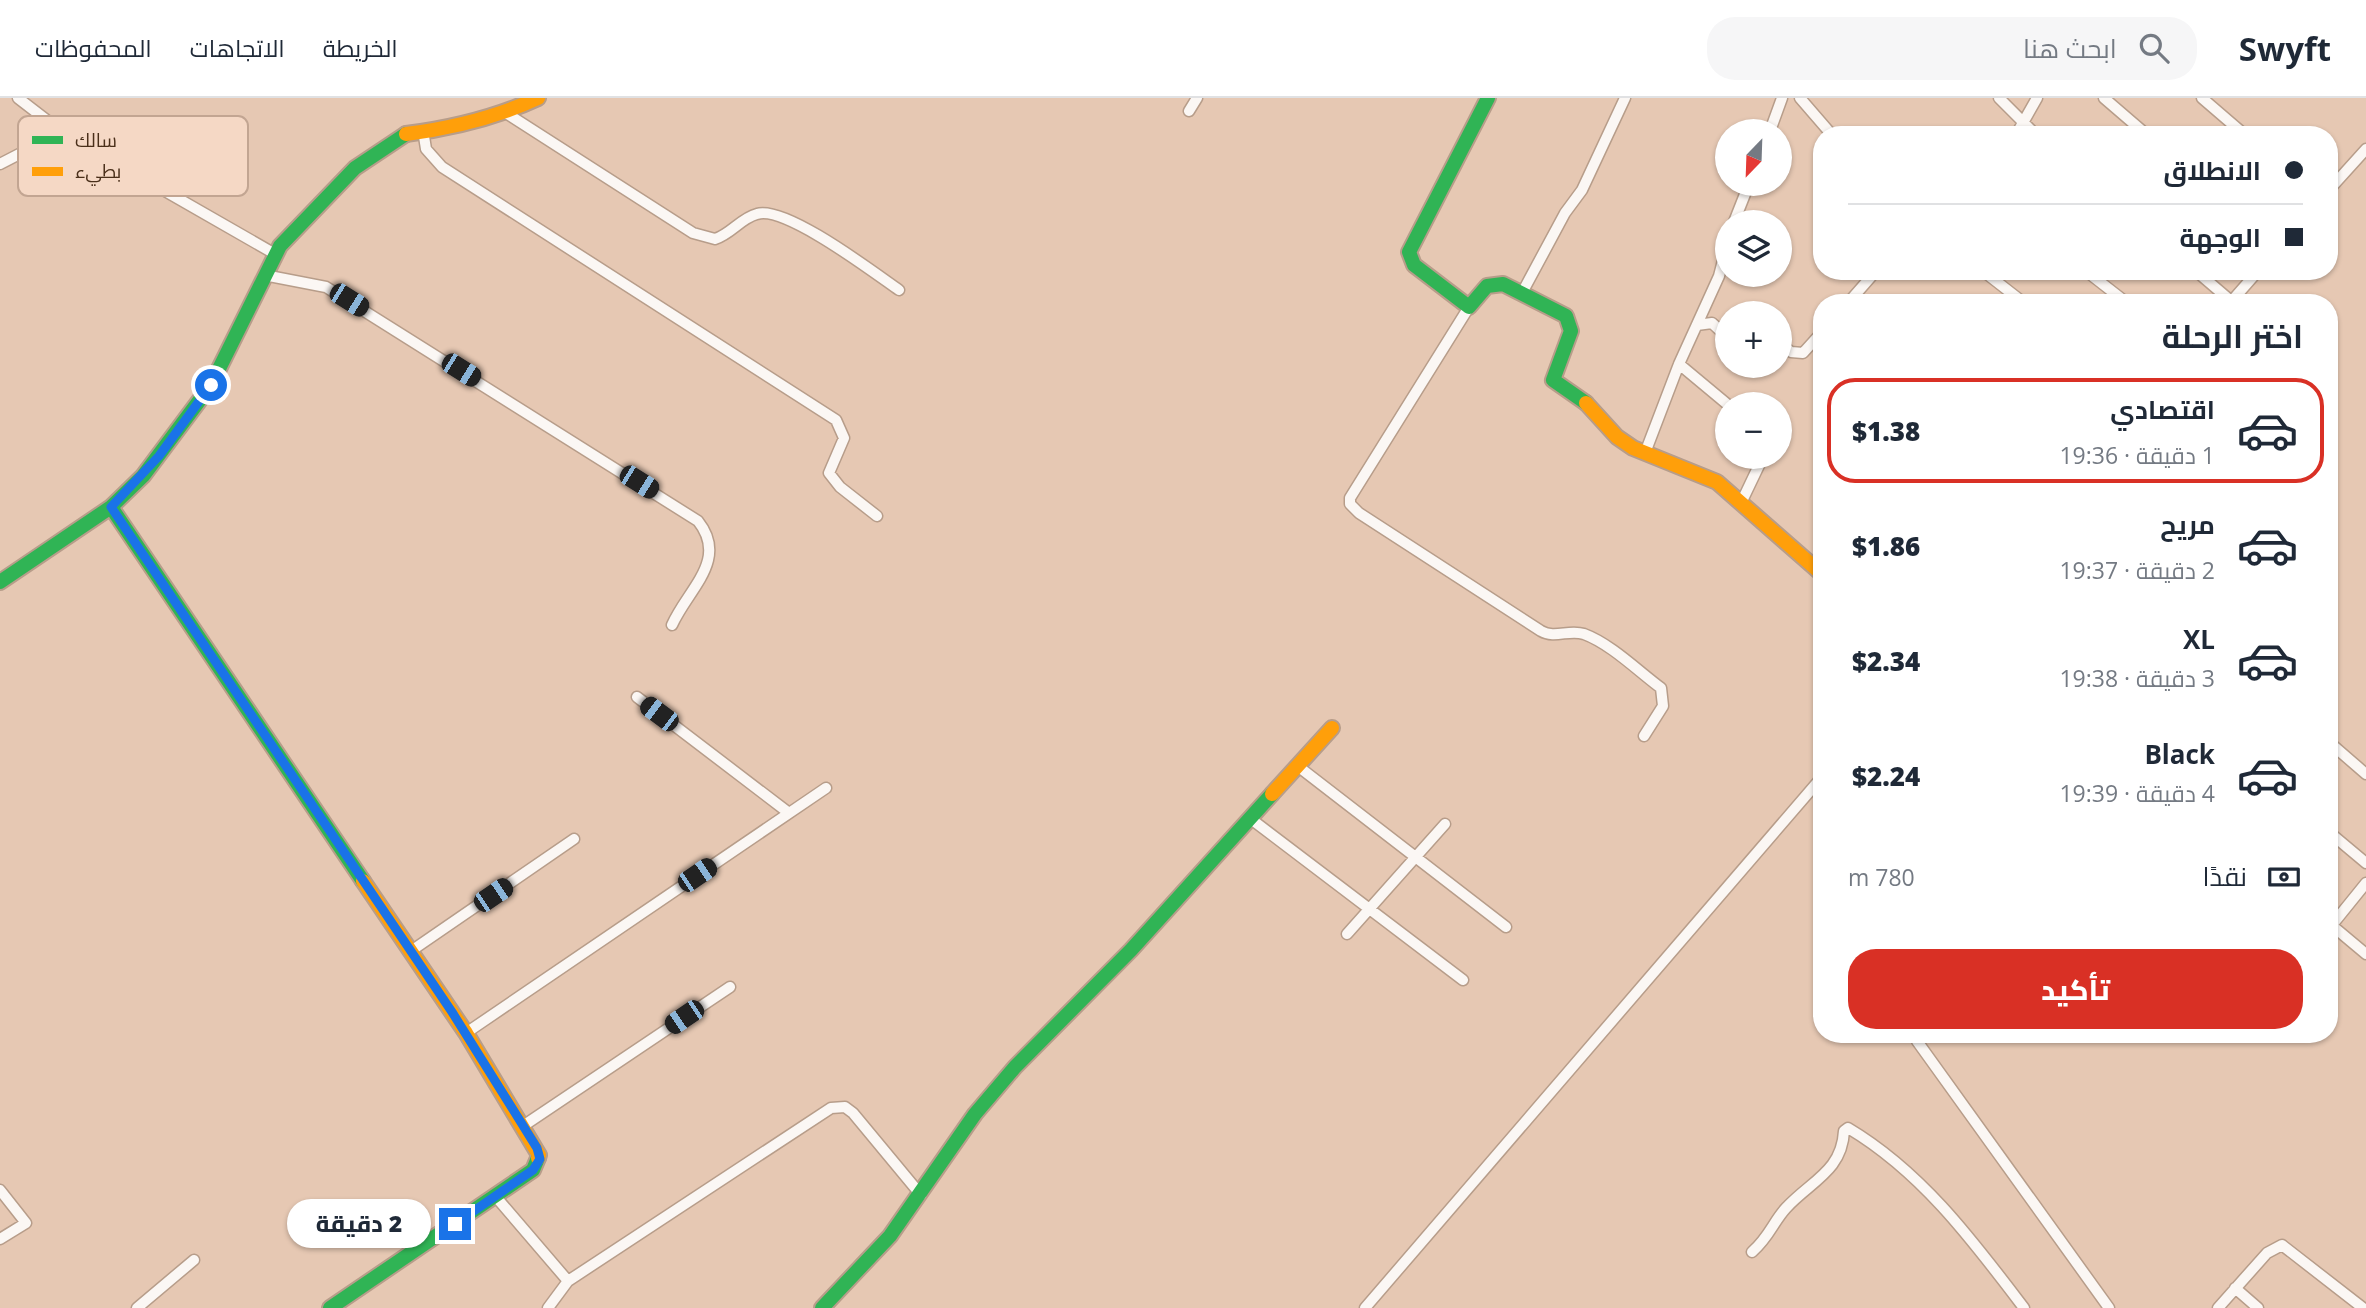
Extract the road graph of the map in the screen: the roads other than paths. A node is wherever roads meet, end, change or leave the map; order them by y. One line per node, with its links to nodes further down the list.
1 (18, 98): 14 (street)
2 (538, 98): 13 (street)
3 (1197, 98): 12 (street)
4 (1488, 98): 43 (street)
5 (1626, 98): 37 (street)
6 (1782, 98): 15 (street)
7 (1800, 98): 17 (street)
8 (1998, 98): 16 (street)
9 (2037, 98): 16 (street)
10 (2104, 98): 20 (street)
11 (2202, 98): 21 (street)
12 (1189, 110)
13 (506, 113): 22 (street); 36 (street)
14 (41, 116)
15 (1774, 119)
16 (2023, 123): 18 (street); 19 (street)
17 (1824, 126)
18 (2021, 126)
19 (2026, 126)
20 (2137, 126)
21 (2235, 126)
22 (423, 130): 28 (street); 54 (street)
23 (2366, 149): 26 (street)
24 (18, 154): 25 (street)
25 (0, 163)
26 (2338, 180)
27 (174, 196): 28 (street)
28 (275, 254): 29 (street)
29 (264, 275): 53 (street); 57 (street)
30 (1868, 280): 38 (street)
31 (1995, 280): 39 (street)
32 (2098, 280): 40 (street)
33 (2206, 280): 41 (street)
34 (2250, 280): 42 (street)
35 (1715, 285): 44 (street)
36 (899, 290)
37 (1521, 293): 43 (street); 50 (street)
38 (1856, 294)
39 (2012, 294)
40 (2116, 294)
41 (2222, 294)
42 (2238, 294)
43 (1469, 307): 60 (street)
44 (1697, 325): 45 (street); 48 (street)
45 (1715, 326)
46 (1813, 342): 47 (street)
47 (1792, 352)
48 (1679, 364): 49 (street); 50 (street)
49 (1715, 394)
50 (1645, 453): 52 (street)
51 (1757, 469): 52 (street)
52 (1742, 501): 55 (street)
53 (111, 507): 56 (street); 79 (street)
54 (877, 516)
55 (1813, 566)
56 (0, 582)
57 (672, 625)
58 (637, 697): 66 (street)
59 (1332, 728): 62 (street)
60 (1644, 736)
61 (2338, 750): 63 (street)
62 (1299, 768): 67 (street); 71 (street)
63 (2366, 774)
64 (1813, 787): 98 (street)
65 (826, 788): 66 (street)
66 (789, 813): 83 (street)
67 (1251, 819): 74 (street); 87 (street)
68 (1445, 824): 71 (street)
69 (574, 839): 79 (street)
70 (2338, 840): 72 (street)
71 (1415, 857): 74 (street); 76 (street)
72 (2366, 863)
73 (2366, 883): 75 (street)
74 (1369, 909): 78 (street); 81 (street)
75 (2338, 915)
76 (1507, 927)
77 (2338, 931): 80 (street)
78 (1347, 934)
79 (411, 951): 83 (street)
80 (2366, 954)
81 (1463, 979)
82 (730, 986): 85 (street)
83 (466, 1032): 85 (street)
84 (1918, 1043): 100 (street)
85 (523, 1126): 88 (street)
86 (0, 1190): 89 (street)
87 (921, 1195): 92 (street); 97 (street)
88 (496, 1197): 92 (street); 94 (street)
89 (0, 1239)
90 (1752, 1252): 99 (street)
91 (194, 1260): 95 (street)
92 (568, 1281): 96 (street)
93 (2235, 1288): 101 (street); 102 (street); 103 (street)
94 (332, 1307)
95 (137, 1308)
96 (548, 1308)
97 (822, 1308)
98 (1365, 1308)
99 (2024, 1308)
100 (2109, 1308)
101 (2218, 1308)
102 (2258, 1308)
103 (2363, 1308)

